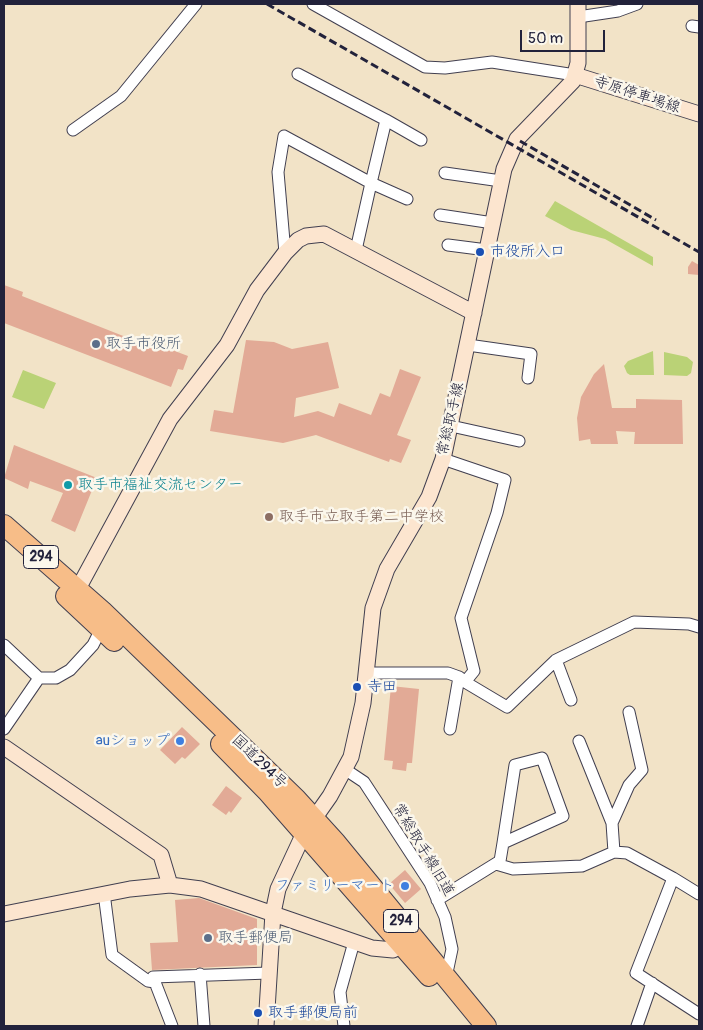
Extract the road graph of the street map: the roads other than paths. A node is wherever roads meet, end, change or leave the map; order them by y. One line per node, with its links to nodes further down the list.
1 (196, 4): 9 (street)
2 (313, 4): 6 (street)
3 (637, 4): 4 (street)
4 (578, 10): 6 (street, 常総取手線)
5 (298, 74): 8 (street)
6 (575, 75): 7 (street, 寺原停車場線); 12 (street, 常総取手線)
7 (699, 114)
8 (386, 120): 10 (street); 13 (street)
9 (73, 130)
10 (421, 140)
11 (445, 173): 12 (street)
12 (501, 181): 16 (street, 常総取手線)
13 (371, 183): 14 (street); 18 (street); 20 (street)
14 (407, 199)
15 (440, 215): 16 (street)
16 (493, 223): 19 (street, 常総取手線)
17 (448, 245): 19 (street)
18 (356, 250): 20 (street); 21 (street)
19 (487, 250): 21 (street, 常総取手線)
20 (285, 253): 29 (street)
21 (474, 313): 22 (street, 常総取手線)
22 (468, 345): 23 (street); 24 (street, 常総取手線)
23 (528, 378)
24 (451, 426): 25 (street); 26 (street, 常総取手線)
25 (519, 440)
26 (443, 459): 34 (street, 常総取手線); 36 (street)
27 (4, 525): 29 (highway, 国道294号 / 294)
28 (4, 542): 29 (highway, 国道294号 / 294)
29 (75, 595): 31 (highway, 国道294号 / 294); 45 (highway, 国道294号 / 294)
30 (699, 627): 33 (street)
31 (102, 629): 35 (street); 45 (highway, 国道294号 / 294)
32 (4, 645): 35 (street)
33 (556, 660): 36 (street); 37 (street)
34 (367, 673): 36 (street); 43 (street, 常総取手線)
35 (39, 678): 39 (street)
36 (462, 679): 40 (street)
37 (571, 700)
38 (629, 712): 44 (street)
39 (4, 729)
40 (450, 729)
41 (579, 741): 44 (street)
42 (4, 747): 50 (street)
43 (346, 770): 45 (street, 常総取手線); 53 (street, 常総取手線旧道)
44 (612, 823): 47 (street)
45 (309, 826): 54 (street, 常総取手線); 57 (highway, 国道294号 / 294); 60 (highway, 国道294号 / 294)
46 (503, 843): 46 (street); 48 (street)
47 (614, 852): 48 (street); 49 (street)
48 (496, 864): 53 (street)
49 (673, 878): 52 (street); 62 (street)
50 (170, 885): 51 (street); 54 (street)
51 (104, 893): 55 (street); 61 (street)
52 (699, 894)
53 (437, 900): 60 (street, 常総取手線旧道)
54 (272, 913): 56 (street); 58 (street, 常総取手線)
55 (4, 914)
56 (354, 942): 57 (street); 67 (street)
57 (402, 945): 60 (highway, 国道294号 / 294)
58 (269, 973): 59 (street); 66 (street, 常総取手線)
59 (200, 974): 61 (street); 65 (street)
60 (440, 978): 68 (highway, 国道294号 / 294); 69 (highway, 国道294号 / 294)
61 (155, 982): 64 (street)
62 (652, 984): 63 (street); 70 (street)
63 (699, 1014)
64 (172, 1026)
65 (204, 1026)
66 (266, 1026)
67 (344, 1026)
68 (471, 1026)
69 (486, 1026)
70 (637, 1026)

